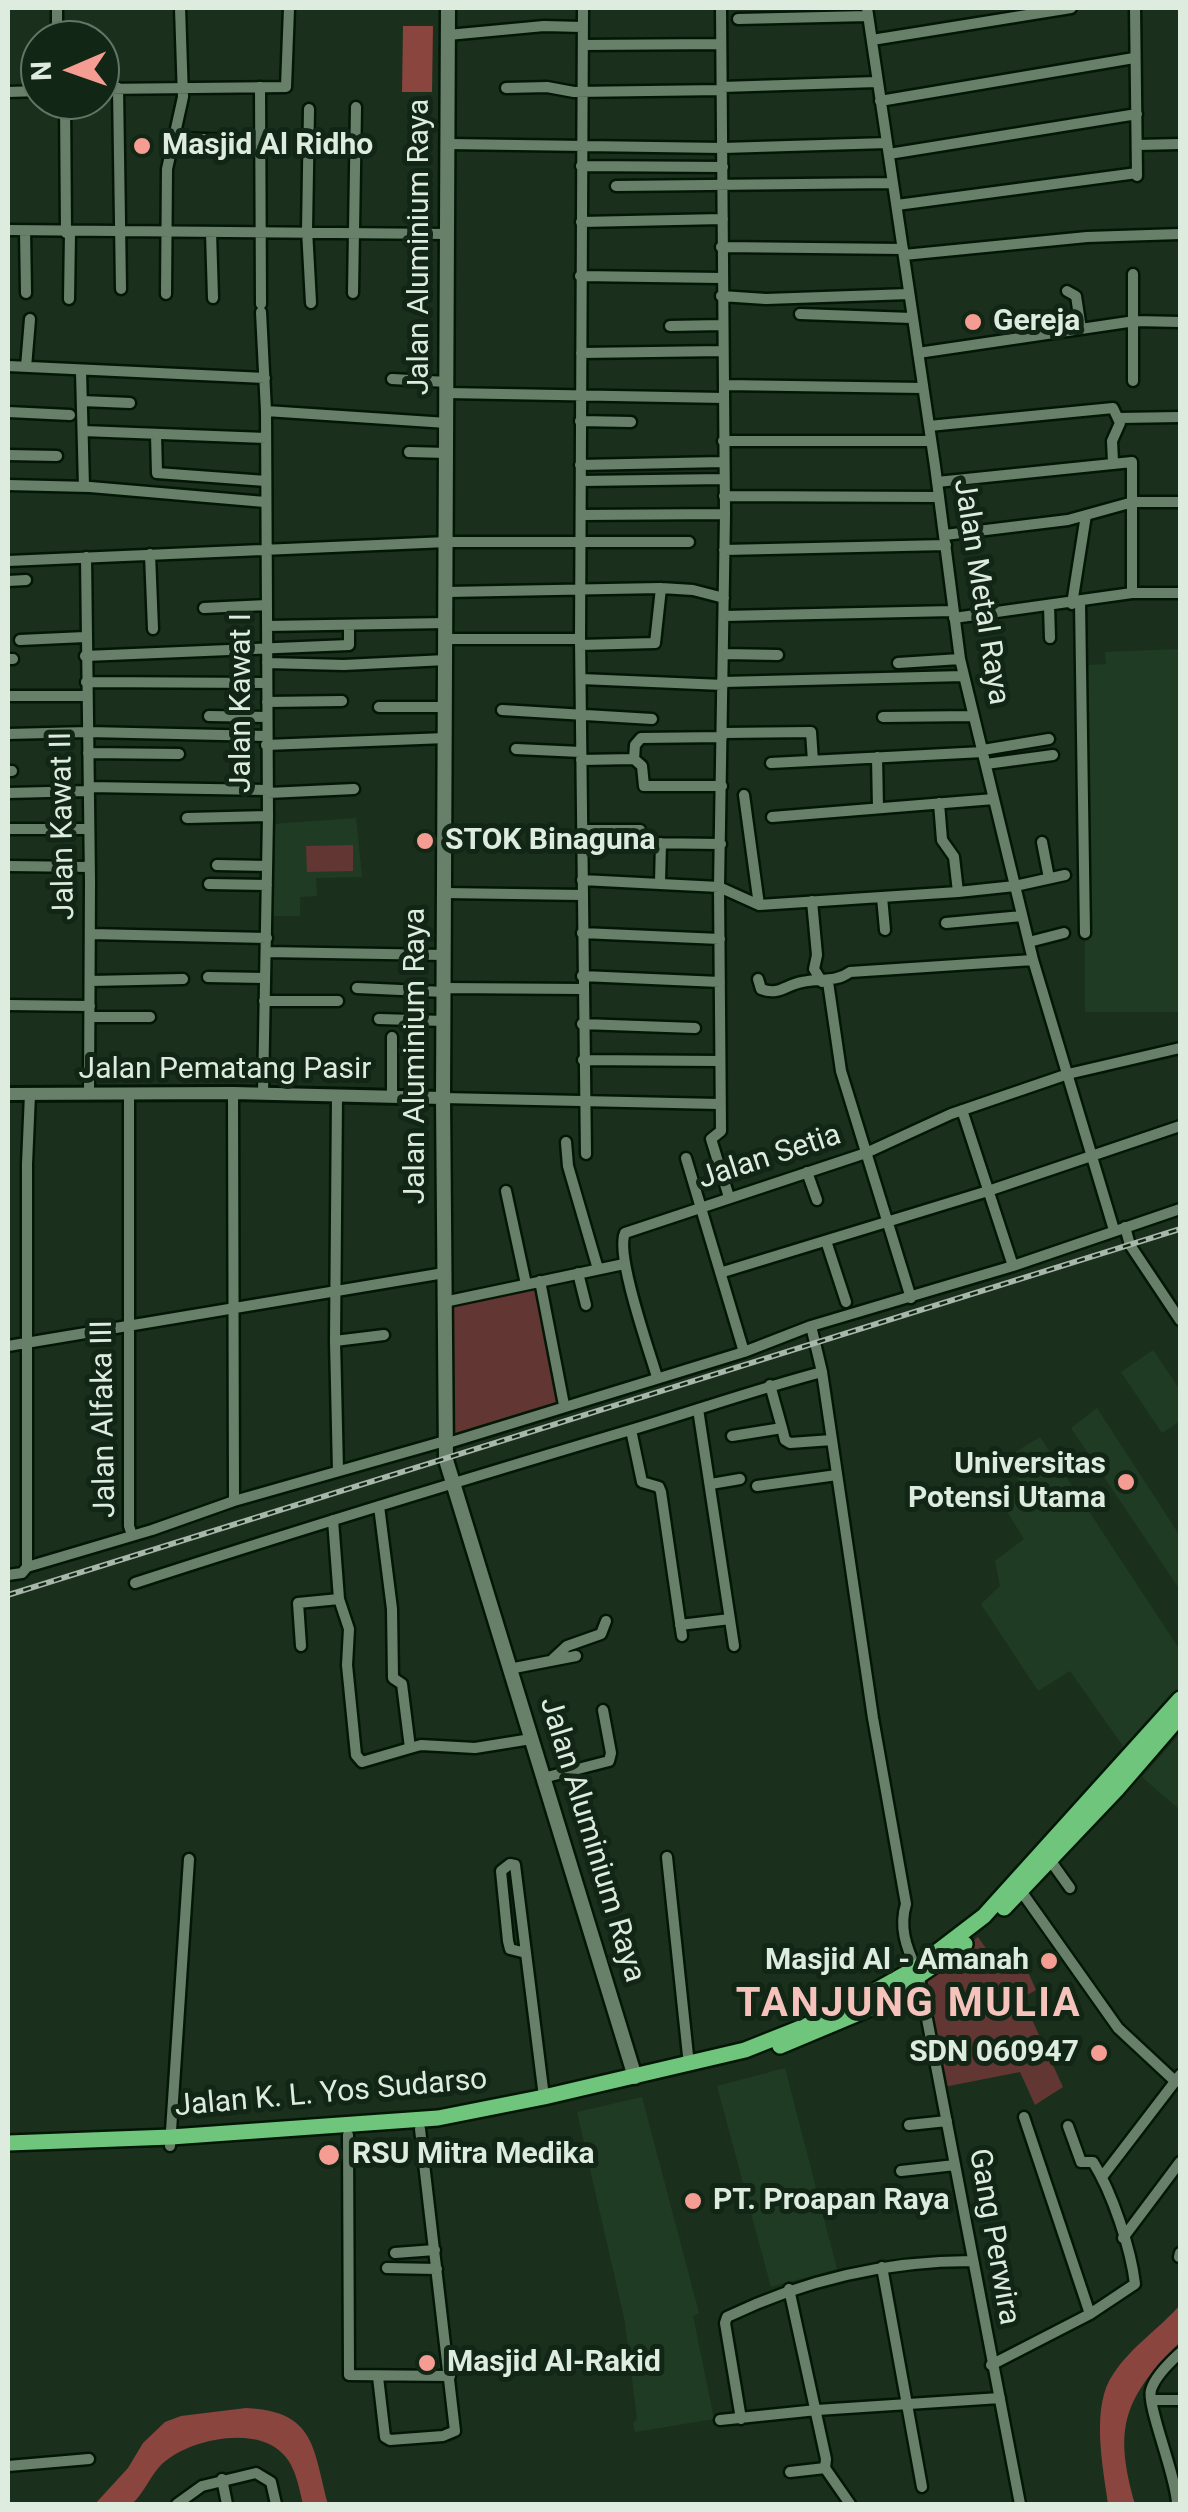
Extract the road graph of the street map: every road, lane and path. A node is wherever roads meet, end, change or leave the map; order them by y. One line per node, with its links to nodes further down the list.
1 (180, 8): 20 (street)
2 (290, 8): 18 (street)
3 (448, 8): 11 (main road, Jalan Aluminium Raya)
4 (583, 8): 10 (street)
5 (1070, 8): 12 (street)
6 (1135, 8): 15 (street)
7 (867, 12): 9 (street); 12 (street, Jalan Metal Raya)
8 (722, 15): 13 (street)
9 (738, 19)
10 (582, 27): 11 (street); 14 (street)
11 (448, 35): 31 (main road, Jalan Aluminium Raya)
12 (872, 40): 16 (street, Jalan Metal Raya)
13 (721, 44): 14 (street); 21 (street)
14 (583, 45): 22 (street)
15 (1134, 58): 23 (street); 26 (street)
16 (877, 82): 21 (street); 23 (street, Jalan Metal Raya)
17 (120, 88): 20 (street)
18 (260, 88): 20 (street); 30 (street, Jalan Kawat I)
19 (506, 88): 22 (street)
20 (182, 89): 29 (street)
21 (722, 89): 22 (street); 35 (street)
22 (582, 91): 33 (street)
23 (880, 100): 36 (street, Jalan Metal Raya)
24 (356, 107): 52 (street)
25 (309, 108): 46 (street)
26 (1138, 114): 34 (street); 36 (street)
27 (65, 120): 53 (street)
28 (118, 120): 49 (street)
29 (176, 138): 30 (street); 48 (street)
30 (260, 141): 51 (street, Jalan Kawat I)
31 (448, 144): 33 (street); 54 (main road, Jalan Aluminium Raya)
32 (1180, 144): 34 (street)
33 (582, 145): 35 (street); 37 (street)
34 (1137, 145): 42 (street)
35 (723, 148): 36 (street); 38 (street)
36 (888, 148): 39 (street, Jalan Metal Raya)
37 (582, 166): 38 (street); 44 (street)
38 (723, 166): 40 (street)
39 (894, 183): 40 (street); 42 (street, Jalan Metal Raya)
40 (724, 184): 41 (street); 43 (street)
41 (616, 186)
42 (897, 205): 57 (street, Jalan Metal Raya)
43 (722, 220): 44 (street); 56 (street)
44 (581, 222): 59 (street)
45 (8, 230): 47 (street)
46 (307, 230): 51 (street); 52 (street); 71 (street)
47 (25, 231): 53 (street); 63 (street)
48 (166, 231): 49 (street); 50 (street); 65 (street)
49 (118, 232): 53 (street); 61 (street)
50 (210, 232): 51 (street); 69 (street)
51 (260, 232): 87 (street, Jalan Kawat I)
52 (355, 232): 54 (street); 64 (street)
53 (68, 233): 70 (street)
54 (447, 234): 90 (main road, Jalan Aluminium Raya)
55 (1180, 234): 57 (street)
56 (721, 248): 57 (street); 60 (street)
57 (904, 252): 66 (street, Jalan Metal Raya)
58 (1133, 274): 76 (street)
59 (580, 276): 60 (street); 82 (street)
60 (720, 278): 67 (street)
61 (121, 289)
62 (1066, 291): 80 (street)
63 (26, 293)
64 (354, 293)
65 (166, 294)
66 (909, 294): 68 (street); 74 (street, Jalan Metal Raya)
67 (721, 296): 68 (street); 78 (street)
68 (823, 297): 73 (street)
69 (213, 298)
70 (70, 299)
71 (311, 302)
72 (800, 314): 73 (street)
73 (824, 314): 74 (street)
74 (912, 318): 83 (street, Jalan Metal Raya)
75 (30, 319): 85 (street)
76 (1135, 321): 77 (street); 80 (street); 89 (street)
77 (1180, 322)
78 (722, 325): 79 (street); 81 (street)
79 (670, 326)
80 (1081, 329): 83 (street)
81 (723, 351): 82 (street); 92 (street)
82 (581, 353): 93 (street)
83 (918, 353): 91 (street, Jalan Metal Raya)
84 (8, 366): 85 (street)
85 (26, 367): 86 (street)
86 (82, 371): 87 (street); 94 (street)
87 (265, 378): 97 (street, Jalan Kawat I)
88 (392, 379): 90 (street)
89 (1133, 382)
90 (447, 388): 93 (street); 103 (main road, Jalan Aluminium Raya)
91 (923, 388): 92 (street); 104 (street, Jalan Metal Raya)
92 (724, 392): 93 (street); 108 (street)
93 (580, 398): 101 (street)
94 (82, 400): 95 (street); 105 (street)
95 (130, 403)
96 (8, 412): 98 (street)
97 (266, 412): 103 (street); 107 (street, Jalan Kawat I)
98 (70, 415)
99 (1180, 417): 100 (street)
100 (1119, 418): 104 (street); 115 (street)
101 (580, 421): 102 (street); 116 (street)
102 (631, 422)
103 (447, 423): 111 (main road, Jalan Aluminium Raya)
104 (929, 426): 109 (street, Jalan Metal Raya)
105 (83, 431): 106 (street); 122 (street)
106 (156, 434): 107 (street); 119 (street)
107 (266, 438): 119 (street, Jalan Kawat I)
108 (723, 441): 109 (street); 114 (street)
109 (931, 441): 120 (street, Jalan Metal Raya)
110 (409, 452): 111 (street)
111 (447, 453): 133 (main road, Jalan Aluminium Raya)
112 (8, 455): 113 (street)
113 (57, 456)
114 (724, 462): 116 (street); 118 (street)
115 (1113, 462): 120 (street); 126 (street)
116 (580, 464): 117 (street)
117 (580, 480): 118 (street); 129 (street)
118 (724, 480): 123 (street)
119 (266, 481): 125 (street, Jalan Kawat I)
120 (938, 482): 124 (street, Jalan Metal Raya)
121 (8, 485): 122 (street)
122 (84, 487): 125 (street)
123 (724, 496): 124 (street); 128 (street)
124 (939, 497): 131 (street, Jalan Metal Raya)
125 (265, 502): 135 (street, Jalan Kawat I)
126 (1132, 502): 127 (street); 130 (street); 146 (street)
127 (1180, 502)
128 (725, 514): 129 (street); 136 (street)
129 (582, 515): 132 (street)
130 (1086, 515): 131 (street); 148 (street)
131 (945, 540): 136 (street); 152 (street, Jalan Metal Raya)
132 (582, 541): 133 (street); 134 (street); 143 (street)
133 (447, 542): 135 (street); 144 (main road, Jalan Aluminium Raya)
134 (689, 542)
135 (265, 550): 137 (street); 149 (street, Jalan Kawat I)
136 (724, 550): 147 (street)
137 (150, 554): 138 (street); 156 (street)
138 (86, 557): 139 (street); 158 (street, Jalan Kawat II)
139 (8, 560)
140 (8, 580): 141 (street)
141 (26, 580)
142 (661, 588): 143 (street); 147 (street); 161 (street)
143 (580, 589): 144 (street); 161 (street)
144 (447, 592): 157 (main road, Jalan Aluminium Raya)
145 (1180, 592): 146 (street)
146 (1132, 594): 148 (street)
147 (724, 598): 153 (street)
148 (1076, 603): 150 (street); 245 (street)
149 (267, 606): 151 (street); 155 (street, Jalan Kawat I)
150 (1049, 606): 152 (street); 159 (street)
151 (204, 608)
152 (953, 614): 153 (street); 166 (street, Jalan Metal Raya)
153 (724, 616): 163 (street)
154 (349, 625): 155 (street); 157 (street); 162 (street)
155 (267, 626): 162 (street, Jalan Kawat I)
156 (153, 629)
157 (446, 631): 161 (street); 167 (main road, Jalan Aluminium Raya)
158 (86, 637): 160 (street); 165 (street, Jalan Kawat II)
159 (1050, 638)
160 (20, 640)
161 (580, 642): 171 (street)
162 (266, 646): 165 (street); 168 (street, Jalan Kawat I)
163 (724, 654): 164 (street); 174 (street)
164 (778, 655)
165 (86, 656): 172 (street, Jalan Kawat II)
166 (960, 659): 169 (street); 170 (street, Jalan Metal Raya)
167 (446, 660): 168 (street); 179 (main road, Jalan Aluminium Raya)
168 (267, 663): 173 (street, Jalan Kawat I)
169 (898, 663)
170 (964, 676): 174 (street); 184 (street, Jalan Metal Raya)
171 (581, 679): 174 (street); 182 (street)
172 (86, 682): 173 (street); 176 (street, Jalan Kawat II)
173 (266, 683): 178 (street, Jalan Kawat I)
174 (724, 683): 190 (street)
175 (8, 696): 176 (street)
176 (87, 696): 188 (street, Jalan Kawat II)
177 (342, 701): 178 (street)
178 (267, 702): 185 (street, Jalan Kawat I)
179 (446, 706): 180 (street); 191 (main road, Jalan Aluminium Raya)
180 (379, 707)
181 (502, 710): 182 (street)
182 (581, 715): 187 (street); 198 (street)
183 (210, 716): 185 (street)
184 (974, 716): 186 (street); 197 (street, Jalan Metal Raya)
185 (267, 717): 193 (street, Jalan Kawat I)
186 (884, 717)
187 (652, 719)
188 (88, 732): 189 (street); 193 (street); 195 (street, Jalan Kawat II)
189 (8, 734)
190 (722, 735): 201 (street); 202 (street); 204 (street)
191 (446, 738): 193 (street); 235 (main road, Jalan Aluminium Raya)
192 (1049, 739): 197 (street)
193 (266, 740): 207 (street, Jalan Kawat I)
194 (516, 750): 198 (street)
195 (88, 753): 196 (street); 205 (street, Jalan Kawat II)
196 (179, 754)
197 (984, 755): 199 (street); 200 (street); 210 (street, Jalan Metal Raya)
198 (581, 756): 201 (street); 218 (street)
199 (1053, 756)
200 (878, 758): 202 (street); 212 (street)
201 (634, 759): 204 (street)
202 (813, 761): 203 (street)
203 (771, 763)
204 (722, 786): 221 (street)
205 (89, 789): 207 (street); 208 (street); 217 (street, Jalan Kawat II)
206 (354, 789): 207 (street)
207 (268, 791): 213 (street, Jalan Kawat I)
208 (8, 793)
209 (744, 795): 239 (street)
210 (994, 800): 211 (street); 233 (street, Jalan Metal Raya)
211 (939, 804): 212 (street); 234 (street)
212 (878, 808): 214 (street)
213 (268, 816): 215 (street); 224 (street, Jalan Kawat I)
214 (772, 817)
215 (187, 818)
216 (8, 829): 217 (street)
217 (89, 829): 225 (street, Jalan Kawat II)
218 (582, 830): 220 (street); 228 (street)
219 (1042, 842): 227 (street)
220 (661, 843): 221 (street); 229 (street)
221 (721, 844): 232 (street)
222 (217, 865): 224 (street)
223 (8, 866): 225 (street)
224 (267, 866): 231 (street, Jalan Kawat I)
225 (90, 867): 246 (street, Jalan Kawat II)
226 (1065, 875): 227 (street)
227 (1049, 878): 233 (street)
228 (582, 880): 229 (street); 236 (street)
229 (660, 882): 232 (street)
230 (209, 884): 231 (street)
231 (266, 885): 247 (street, Jalan Kawat I)
232 (719, 886): 239 (street); 248 (street)
233 (1015, 886): 234 (street); 240 (street, Jalan Metal Raya)
234 (958, 892): 237 (street)
235 (444, 893): 236 (street); 251 (main road, Jalan Aluminium Raya)
236 (582, 896): 243 (street)
237 (882, 897): 238 (street); 242 (street)
238 (812, 901): 239 (street); 260 (street)
239 (759, 905)
240 (1022, 916): 241 (street); 249 (street, Jalan Metal Raya)
241 (946, 923)
242 (885, 930)
243 (582, 933): 248 (street); 253 (street)
244 (1064, 933): 249 (street)
245 (1085, 933)
246 (90, 934): 247 (street); 258 (street, Jalan Kawat II)
247 (266, 938): 250 (street, Jalan Kawat I)
248 (720, 940): 259 (street)
249 (1028, 942): 252 (street, Jalan Metal Raya)
250 (266, 952): 251 (street); 255 (street, Jalan Kawat I)
251 (444, 955): 263 (main road, Jalan Aluminium Raya)
252 (1033, 960): 260 (street); 277 (street, Jalan Metal Raya)
253 (582, 976): 259 (street); 262 (street)
254 (208, 978): 255 (street)
255 (265, 978): 264 (street, Jalan Kawat I)
256 (758, 978): 260 (street)
257 (183, 979): 258 (street)
258 (90, 981): 267 (street, Jalan Kawat II)
259 (720, 982): 276 (street)
260 (825, 982): 292 (street)
261 (358, 988): 263 (street)
262 (582, 989): 263 (street); 271 (street)
263 (444, 990): 270 (main road, Jalan Aluminium Raya)
264 (264, 1001): 265 (street); 282 (street, Jalan Kawat I)
265 (338, 1001)
266 (8, 1005): 267 (street)
267 (90, 1012): 268 (street); 281 (street, Jalan Kawat II)
268 (150, 1017)
269 (379, 1020): 270 (street)
270 (444, 1021): 286 (main road, Jalan Aluminium Raya)
271 (582, 1024): 272 (street); 275 (street)
272 (695, 1028)
273 (392, 1037): 285 (street)
274 (1180, 1048): 277 (street, Jalan Setia)
275 (582, 1060): 276 (street); 287 (street)
276 (719, 1062): 288 (street)
277 (1068, 1074): 289 (street, Jalan Setia); 294 (street, Jalan Metal Raya)
278 (233, 1093): 282 (street, Jalan Pematang Pasir); 283 (street, Jalan Pematang Pasir); 319 (street)
279 (8, 1094): 280 (street, Jalan Pematang Pasir)
280 (30, 1094): 281 (street, Jalan Pematang Pasir); 325 (street)
281 (89, 1094): 283 (street, Jalan Pematang Pasir)
282 (263, 1094): 284 (street, Jalan Pematang Pasir)
283 (130, 1095): 321 (street, Jalan Alfaka III)
284 (337, 1095): 285 (street, Jalan Pematang Pasir); 314 (street)
285 (392, 1096): 286 (street, Jalan Pematang Pasir)
286 (443, 1098): 287 (street); 311 (main road, Jalan Aluminium Raya)
287 (584, 1102): 288 (street); 293 (street)
288 (719, 1104): 299 (street)
289 (962, 1110): 292 (street, Jalan Setia); 298 (street)
290 (1180, 1126): 294 (street)
291 (566, 1142): 308 (street)
292 (866, 1153): 296 (street, Jalan Setia); 303 (street)
293 (586, 1154)
294 (1091, 1156): 298 (street); 304 (street, Jalan Metal Raya)
295 (686, 1158): 301 (street)
296 (807, 1172): 299 (street, Jalan Setia); 300 (street)
297 (506, 1191): 313 (street)
298 (988, 1191): 303 (street); 307 (street)
299 (729, 1197): 301 (street, Jalan Setia)
300 (817, 1200)
301 (703, 1205): 306 (street, Jalan Setia); 309 (street)
302 (1180, 1209): 304 (street, Jalan Alfaka III)
303 (890, 1221): 305 (street); 315 (street)
304 (1119, 1228): 307 (street, Jalan Alfaka III); 320 (street, Jalan Metal Raya)
305 (826, 1241): 309 (street); 317 (street)
306 (624, 1264): 308 (street); 329 (street)
307 (1013, 1266): 315 (street, Jalan Alfaka III)
308 (598, 1269): 310 (street)
309 (723, 1272): 327 (street)
310 (578, 1273): 312 (street); 318 (street)
311 (444, 1274): 314 (street); 316 (main road, Jalan Aluminium Raya)
312 (540, 1281): 313 (street); 331 (street)
313 (526, 1284): 316 (street)
314 (334, 1292): 319 (street); 324 (street)
315 (911, 1298): 322 (street, Jalan Alfaka III)
316 (444, 1302): 337 (main road, Jalan Aluminium Raya)
317 (846, 1302)
318 (586, 1305)
319 (234, 1310): 321 (street); 344 (street)
320 (1180, 1320)
321 (129, 1325): 325 (street); 347 (street, Jalan Alfaka III)
322 (811, 1326): 327 (street, Jalan Alfaka III); 328 (street, Gang Perwira)
323 (384, 1334): 324 (street)
324 (335, 1341): 338 (street)
325 (26, 1342): 326 (street); 348 (street)
326 (8, 1346)
327 (744, 1352): 329 (street, Jalan Alfaka III)
328 (822, 1372): 330 (street); 336 (street, Gang Perwira)
329 (657, 1377): 331 (street, Jalan Alfaka III)
330 (770, 1385): 332 (street); 333 (street)
331 (564, 1405): 337 (street, Jalan Alfaka III)
332 (698, 1409): 334 (street); 342 (street)
333 (782, 1428): 335 (street); 336 (street)
334 (631, 1430): 341 (street); 352 (street)
335 (732, 1436)
336 (832, 1440): 339 (street, Gang Perwira)
337 (445, 1442): 338 (street, Jalan Alfaka III); 341 (main road, Jalan Aluminium Raya)
338 (338, 1471): 344 (street, Jalan Alfaka III)
339 (838, 1475): 343 (street); 371 (street, Gang Perwira)
340 (740, 1480): 342 (street)
341 (454, 1483): 345 (street); 358 (main road, Jalan Aluminium Raya)
342 (710, 1484): 352 (street)
343 (757, 1486)
344 (234, 1502): 347 (street, Jalan Alfaka III)
345 (379, 1506): 346 (street); 363 (street)
346 (333, 1520): 350 (street); 351 (street)
347 (132, 1535): 348 (street)
348 (24, 1570): 349 (street)
349 (8, 1575)
350 (135, 1582)
351 (339, 1599): 354 (street); 363 (street)
352 (730, 1619): 355 (street)
353 (606, 1621): 357 (street)
354 (300, 1646)
355 (734, 1646)
356 (576, 1656): 357 (street)
357 (553, 1660): 358 (street)
358 (509, 1668): 362 (main road, Jalan Aluminium Raya)
359 (1180, 1699): 371 (highway, Jalan K. L. Yos Sudarso)
360 (603, 1710): 364 (street)
361 (1180, 1716): 367 (highway, Jalan K. L. Yos Sudarso)
362 (531, 1739): 363 (street); 364 (main road, Jalan Aluminium Raya)
363 (410, 1748)
364 (544, 1778): 374 (main road, Jalan Aluminium Raya)
365 (667, 1857): 372 (street)
366 (189, 1859): 382 (street)
367 (1050, 1860): 368 (street); 369 (highway, Jalan K. L. Yos Sudarso)
368 (1070, 1888)
369 (1021, 1891): 371 (highway, Jalan K. L. Yos Sudarso); 373 (street)
370 (526, 1953): 370 (street); 375 (street)
371 (918, 1973): 372 (highway, Jalan K. L. Yos Sudarso); 374 (highway, Jalan K. L. Yos Sudarso); 377 (street, Gang Perwira)
372 (688, 2065): 374 (highway, Jalan K. L. Yos Sudarso)
373 (1178, 2079): 388 (street)
374 (636, 2082): 375 (highway, Jalan K. L. Yos Sudarso); 380 (highway, Jalan K. L. Yos Sudarso)
375 (544, 2098): 381 (highway, Jalan K. L. Yos Sudarso)
376 (1024, 2117): 397 (street)
377 (947, 2122): 378 (street); 386 (street, Gang Perwira)
378 (909, 2125)
379 (1068, 2126): 388 (street)
380 (420, 2128): 381 (highway, Jalan K. L. Yos Sudarso); 390 (street)
381 (341, 2132): 382 (highway, Jalan K. L. Yos Sudarso); 401 (street)
382 (171, 2142): 383 (highway, Jalan K. L. Yos Sudarso); 384 (highway, Jalan K. L. Yos Sudarso)
383 (8, 2143)
384 (8, 2152)
385 (1180, 2162): 389 (street)
386 (955, 2165): 387 (street); 392 (street, Gang Perwira)
387 (901, 2171)
388 (1102, 2177): 389 (street)
389 (1123, 2238): 397 (street)
390 (435, 2250): 391 (street); 394 (street)
391 (395, 2253)
392 (972, 2261): 395 (street); 399 (street, Gang Perwira)
393 (387, 2268): 394 (street)
394 (437, 2268): 400 (street)
395 (882, 2268): 396 (street); 405 (street)
396 (789, 2289): 406 (street); 407 (street)
397 (1090, 2314): 399 (street)
398 (1180, 2353): 403 (street)
399 (991, 2364): 402 (street, Gang Perwira)
400 (450, 2376): 401 (street); 401 (street)
401 (378, 2377)
402 (1000, 2398): 405 (street); 419 (street, Gang Perwira)
403 (1151, 2400): 404 (street); 420 (street)
404 (1180, 2400)
405 (908, 2403): 406 (street); 414 (street)
406 (817, 2410): 407 (street); 411 (street)
407 (741, 2418): 408 (street)
408 (720, 2420)
409 (89, 2459): 410 (street)
410 (8, 2466)
411 (826, 2468): 412 (street); 418 (street)
412 (790, 2472)
413 (222, 2479): 415 (street); 416 (street); 417 (street)
414 (922, 2487)
415 (177, 2504)
416 (227, 2504)
417 (276, 2504)
418 (850, 2504)
419 (1020, 2504)
420 (1177, 2504)

